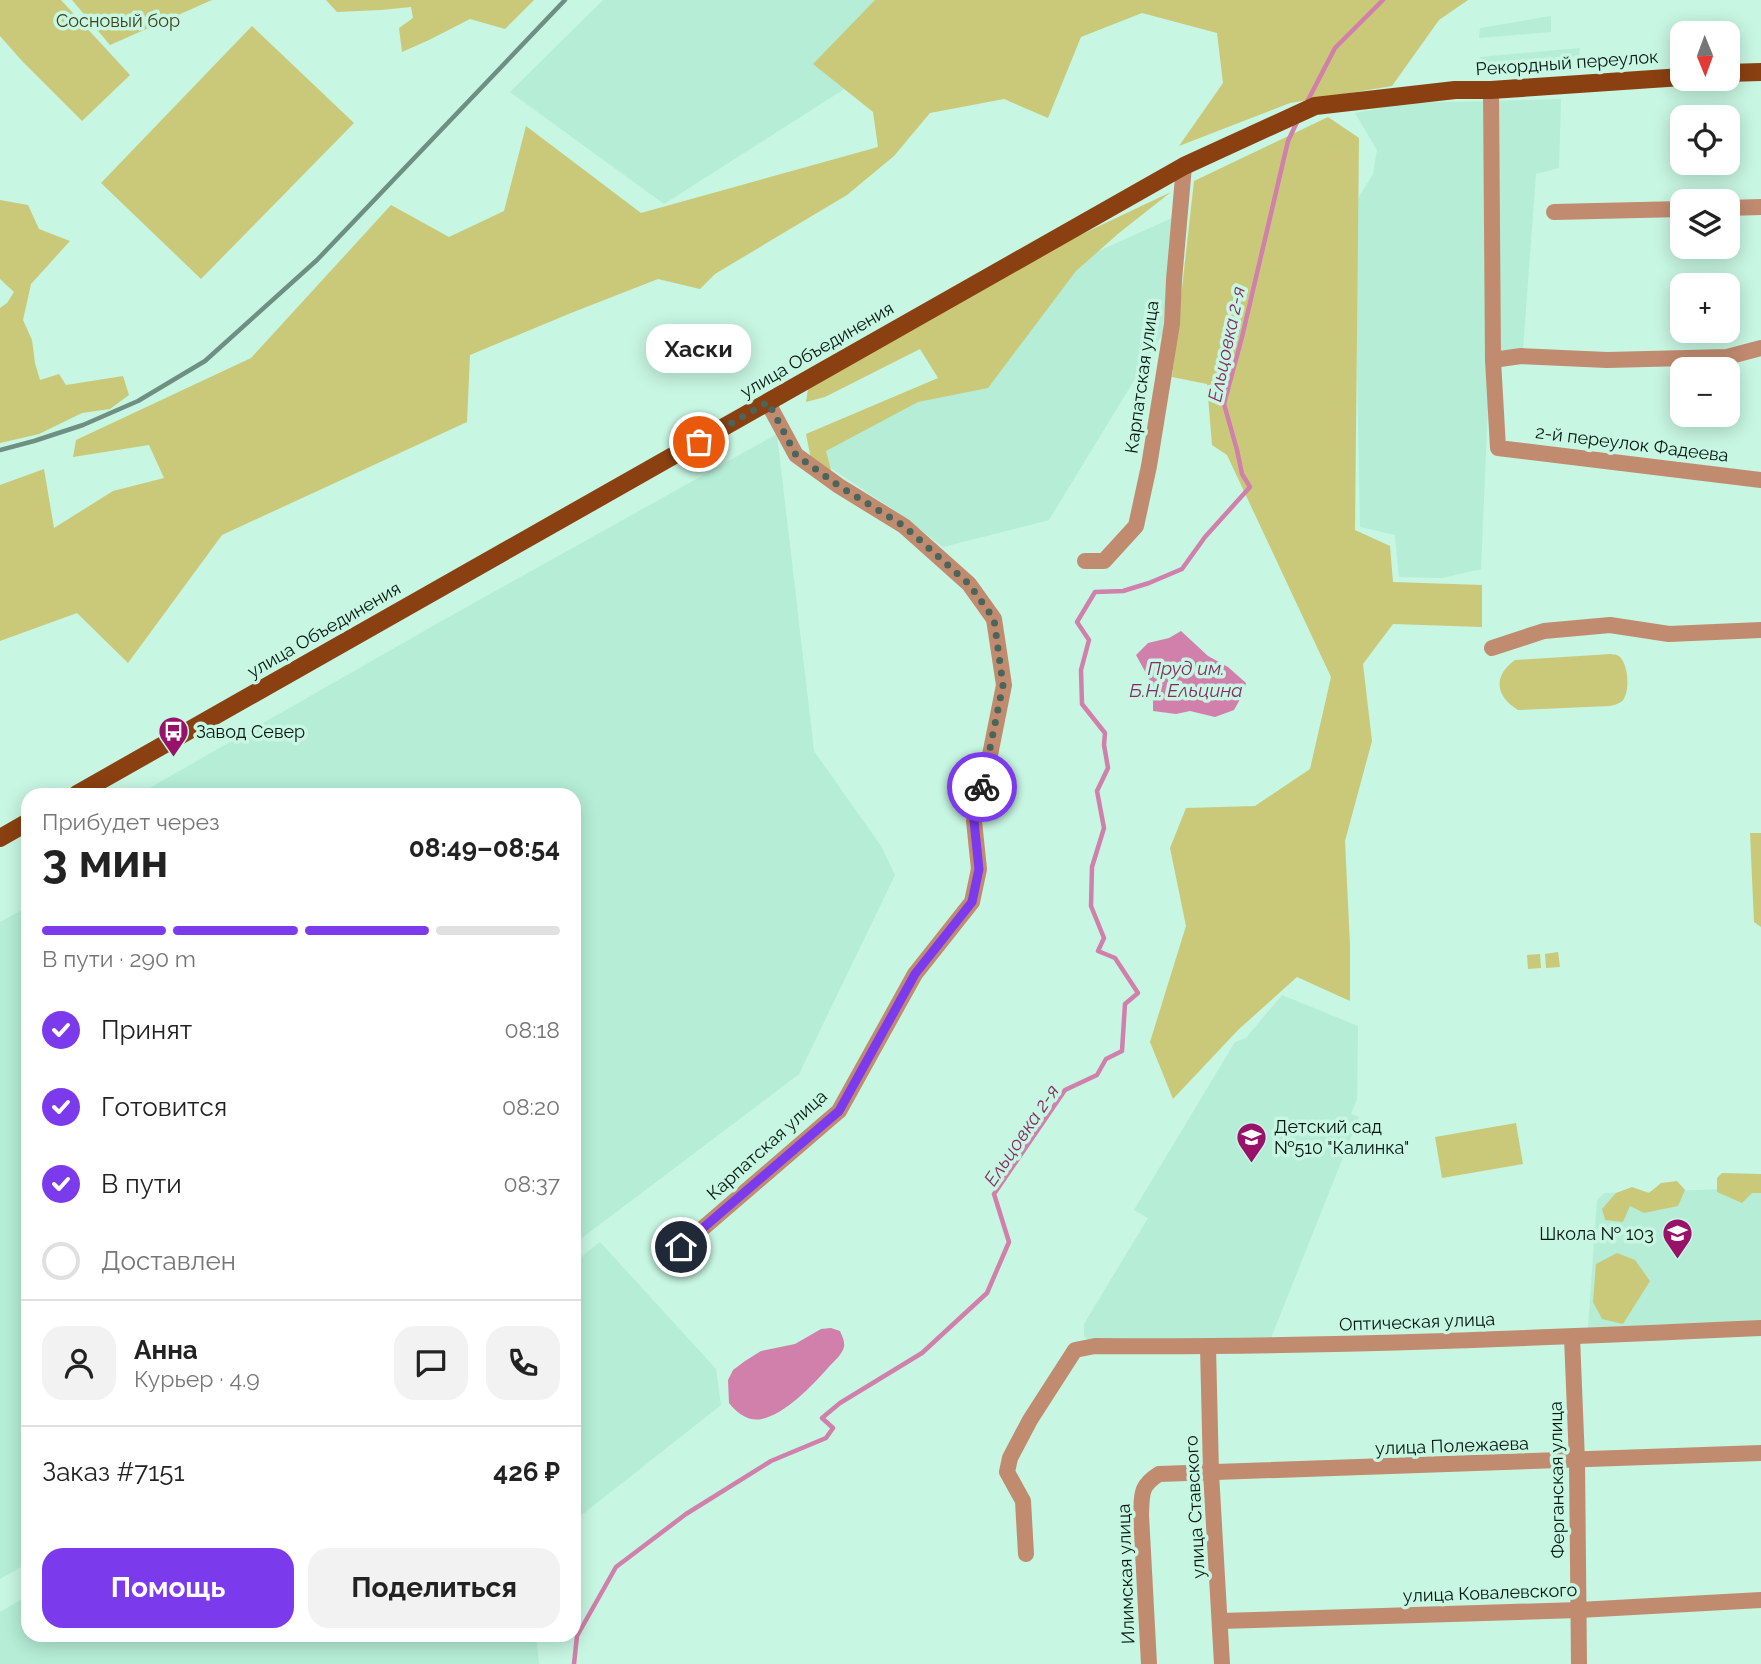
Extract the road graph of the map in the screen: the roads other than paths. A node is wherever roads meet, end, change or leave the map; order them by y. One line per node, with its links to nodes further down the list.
1 (1761, 72): 2 (main road)
2 (1740, 73)
3 (1670, 78): 5 (main road, Рекордный переулок)
4 (1455, 90): 5 (main road, Рекордный переулок); 6 (main road, улица Объединения)
5 (1491, 90): 12 (street)
6 (1184, 166): 13 (main road, улица Объединения); 15 (street, Карпатская улица)
7 (1761, 207): 8 (street)
8 (1740, 208)
9 (1670, 209): 10 (street)
10 (1554, 212)
11 (1761, 348): 12 (street)
12 (1493, 360): 14 (street, 2-й переулок Фадеева)
13 (768, 402): 18 (main road, улица Объединения); 21 (street, Карпатская улица)
14 (1761, 480)
15 (1085, 561)
16 (1761, 630): 17 (street)
17 (1492, 648)
18 (88, 788)
19 (21, 826): 20 (main road)
20 (0, 838)
21 (681, 1247)
22 (1761, 1328): 23 (street, Оптическая улица)
23 (1572, 1337): 24 (street, Оптическая улица); 26 (street, Ферганская улица)
24 (1208, 1347): 27 (street, улица Ставского); 29 (street, Оптическая улица)
25 (1761, 1453): 26 (street, улица Полежаева)
26 (1577, 1461): 27 (street, улица Полежаева); 31 (street, Ферганская улица)
27 (1211, 1473): 28 (street, улица Полежаева); 32 (street, улица Ставского)
28 (1146, 1482): 33 (street, Илимская улица)
29 (1026, 1554)
30 (1761, 1600): 31 (street, улица Ковалевского)
31 (1579, 1610): 32 (street, улица Ковалевского); 35 (street, Ферганская улица)
32 (1220, 1621): 34 (street, улица Ставского)
33 (1149, 1664)
34 (1222, 1664)
35 (1580, 1664)

